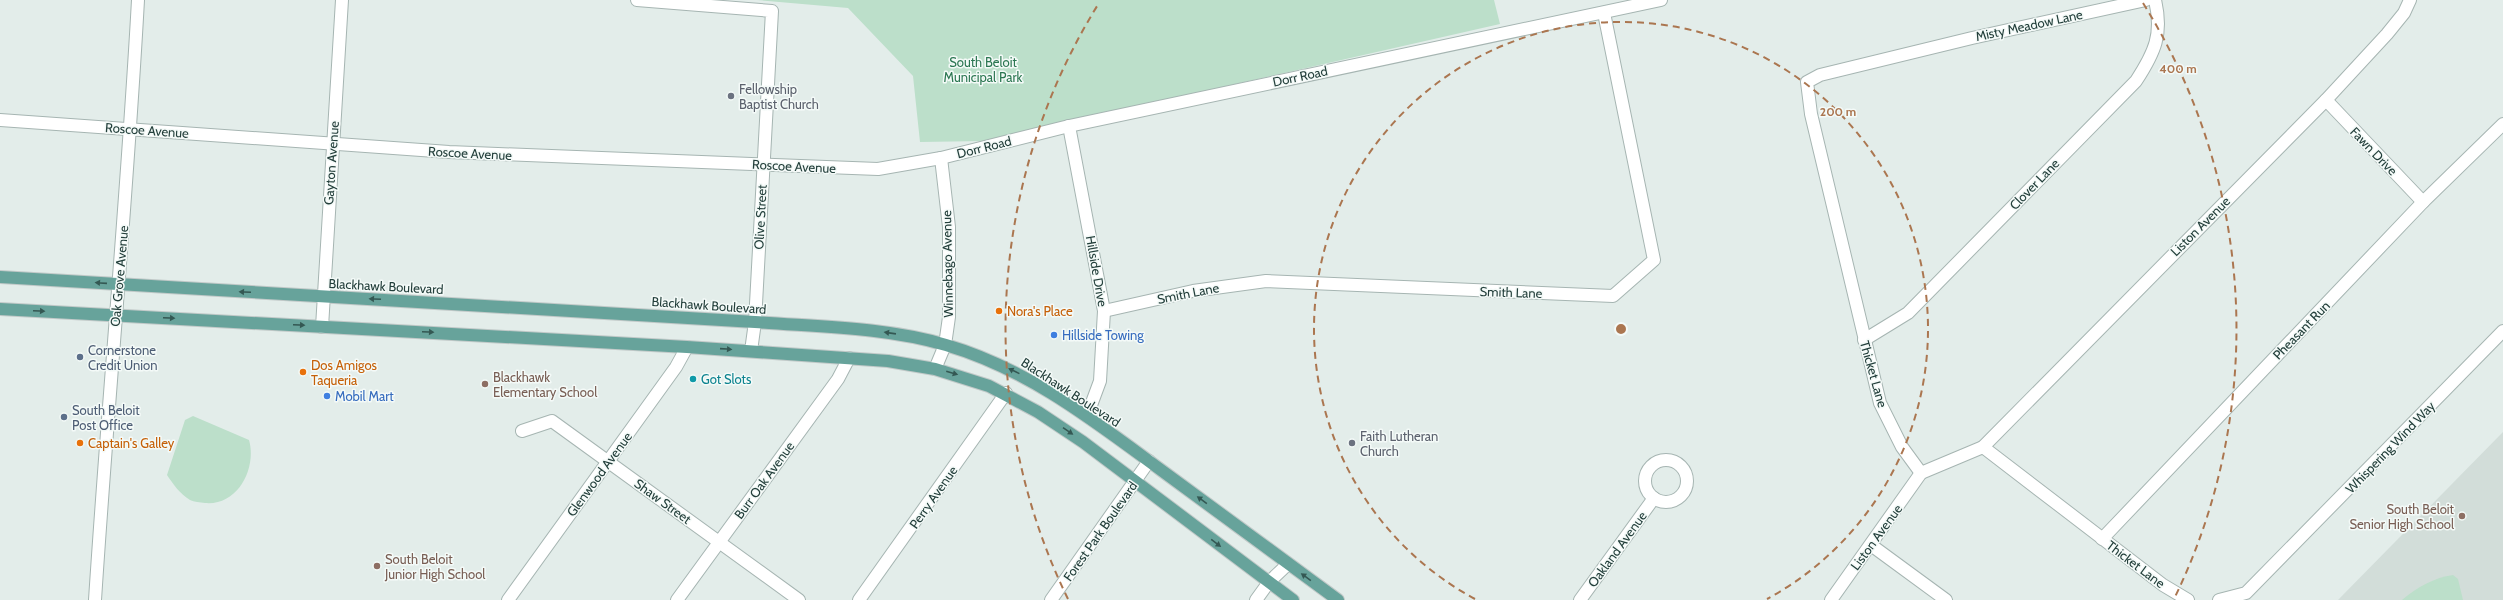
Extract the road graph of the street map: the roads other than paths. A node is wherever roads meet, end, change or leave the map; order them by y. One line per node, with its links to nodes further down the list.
1 (138, 0): 13 (street, Oak Grove Avenue)
2 (342, 0): 15 (street, Gayton Avenue)
3 (637, 0): 17 (street, Olive Street)
4 (1661, 0): 8 (street, Dorr Road)
5 (2146, 0): 9 (street, Misty Meadow Lane)
6 (2155, 0): 28 (street, Clover Lane)
7 (2410, 0): 10 (street, Liston Avenue)
8 (1604, 13): 12 (street, Dorr Road); 23 (street, Smith Lane)
9 (1913, 52): 28 (street, Thicket Lane)
10 (2326, 100): 18 (street, Fawn Drive); 37 (street, Liston Avenue)
11 (0, 120): 13 (street, Roscoe Avenue)
12 (1069, 126): 16 (street, Dorr Road); 23 (street, Hillside Drive)
13 (130, 129): 15 (street, Roscoe Avenue); 20 (street, Oak Grove Avenue)
14 (2501, 132): 18 (street, Pheasant Run)
15 (332, 144): 17 (street, Roscoe Avenue); 21 (street, Gayton Avenue)
16 (941, 158): 17 (street, Roscoe Avenue); 29 (street, Winnebago Avenue)
17 (763, 164): 25 (street, Olive Street)
18 (2423, 202): 43 (street, Pheasant Run)
19 (0, 277): 20 (main road, Blackhawk Boulevard, one-way to 19)
20 (119, 285): 21 (main road, Blackhawk Boulevard, one-way to 20); 24 (street, Oak Grove Avenue)
21 (325, 297): 25 (main road, Blackhawk Boulevard, one-way to 21); 26 (street, Gayton Avenue)
22 (0, 309): 24 (main road, one-way to 24)
23 (1104, 311): 35 (street, Hillside Drive)
24 (115, 315): 26 (main road, one-way to 26); 48 (street, Oak Grove Avenue)
25 (755, 322): 29 (main road, Blackhawk Boulevard, one-way to 25); 31 (street, Olive Street)
26 (322, 327): 30 (main road, one-way to 30)
27 (2503, 331): 61 (street, Whispering Wind Way)
28 (1864, 340): 40 (street, Thicket Lane)
29 (945, 345): 33 (street, Winnebago Avenue); 35 (main road, Blackhawk Boulevard, one-way to 29)
30 (687, 347): 31 (main road, one-way to 31); 38 (street, Glenwood Avenue)
31 (751, 351): 32 (main road)
32 (849, 358): 33 (main road); 44 (street, Burr Oak Avenue)
33 (935, 368): 34 (main road, one-way to 34)
34 (1006, 393): 41 (main road, one-way to 41); 52 (street, Perry Avenue)
35 (1087, 416): 39 (main road, Blackhawk Boulevard)
36 (522, 431): 38 (street, Shaw Street)
37 (1983, 447): 40 (street); 43 (street, Thicket Lane)
38 (608, 461): 44 (street, Shaw Street); 49 (street, Glenwood Avenue)
39 (1149, 461): 41 (street, Forest Park Boulevard); 46 (main road, Blackhawk Boulevard, one-way to 39)
40 (1922, 473): 45 (street, Liston Avenue)
41 (1135, 482): 47 (main road, one-way to 47); 53 (street, Forest Park Boulevard)
42 (1654, 498): 57 (street, Oakland Avenue)
43 (2102, 539): 60 (street, Thicket Lane)
44 (719, 542): 50 (street, Burr Oak Avenue); 51 (street, Shaw Street)
45 (1871, 545): 58 (street, Liston Avenue); 59 (street)
46 (1288, 564): 47 (street); 56 (main road, Blackhawk Boulevard, one-way to 46)
47 (1269, 582): 54 (street); 55 (main road)
48 (95, 600)
49 (508, 600)
50 (677, 600)
51 (799, 600)
52 (859, 600)
53 (1051, 600)
54 (1256, 600)
55 (1293, 600)
56 (1338, 600)
57 (1580, 600)
58 (1831, 600)
59 (1946, 600)
60 (2188, 600)
61 (2219, 600)

